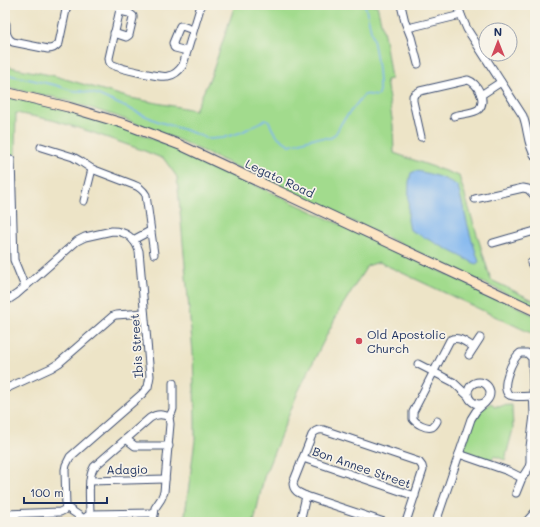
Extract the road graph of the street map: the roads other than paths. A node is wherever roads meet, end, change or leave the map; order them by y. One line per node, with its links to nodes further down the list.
1 (67, 5): 7 (street)
2 (201, 5): 9 (street)
3 (401, 5): 8 (street)
4 (458, 5): 6 (street)
5 (121, 8): 10 (street); 10 (street)
6 (461, 15): 8 (street); 13 (street)
7 (6, 24)
8 (408, 28): 12 (street)
9 (193, 30): 11 (street); 11 (street)
10 (114, 33): 11 (street)
11 (187, 51)
12 (418, 64)
13 (501, 82): 15 (street); 19 (street)
14 (5, 92): 32 (street, Legato Road)
15 (481, 95): 16 (street); 17 (street)
16 (454, 116)
17 (422, 138)
18 (41, 146): 21 (street)
19 (535, 156)
20 (11, 160): 30 (street)
21 (92, 169): 24 (street); 25 (street)
22 (535, 196): 23 (street)
23 (474, 199)
24 (84, 201)
25 (150, 231): 27 (street); 29 (street)
26 (535, 232): 28 (street)
27 (133, 240): 30 (street); 33 (street, Ibis Street)
28 (493, 243)
29 (154, 254)
30 (25, 287): 31 (street)
31 (5, 302)
32 (535, 311)
33 (144, 313): 43 (street); 60 (street, Ibis Street)
34 (480, 338): 35 (street)
35 (474, 347): 36 (street); 39 (street)
36 (469, 356)
37 (534, 357): 44 (street); 44 (street)
38 (418, 364): 39 (street)
39 (434, 372): 40 (street); 49 (street)
40 (453, 382): 42 (street); 45 (street)
41 (173, 383): 47 (street)
42 (473, 384): 45 (street); 46 (street)
43 (5, 389)
44 (533, 396): 54 (street)
45 (470, 398): 46 (street); 48 (street)
46 (484, 403): 48 (street)
47 (169, 417): 50 (street); 51 (street)
48 (471, 420): 52 (street)
49 (437, 421)
50 (126, 439): 51 (street); 56 (street)
51 (169, 446): 55 (street)
52 (459, 454): 54 (street); 70 (street)
53 (303, 458): 58 (street); 59 (street, Bon Annee Street); 59 (street)
54 (522, 478): 57 (street)
55 (166, 479): 56 (street, Adagio); 62 (street)
56 (90, 481): 64 (street)
57 (516, 493)
58 (306, 496): 67 (street); 68 (street)
59 (415, 496): 69 (street)
60 (66, 507): 63 (street); 65 (street)
61 (535, 512): 71 (street)
62 (154, 513): 64 (street); 66 (street)
63 (5, 514)
64 (90, 514): 65 (street)
65 (83, 520)
66 (152, 522)
67 (300, 522)
68 (384, 522)
69 (406, 522)
70 (436, 522)
71 (526, 522)

